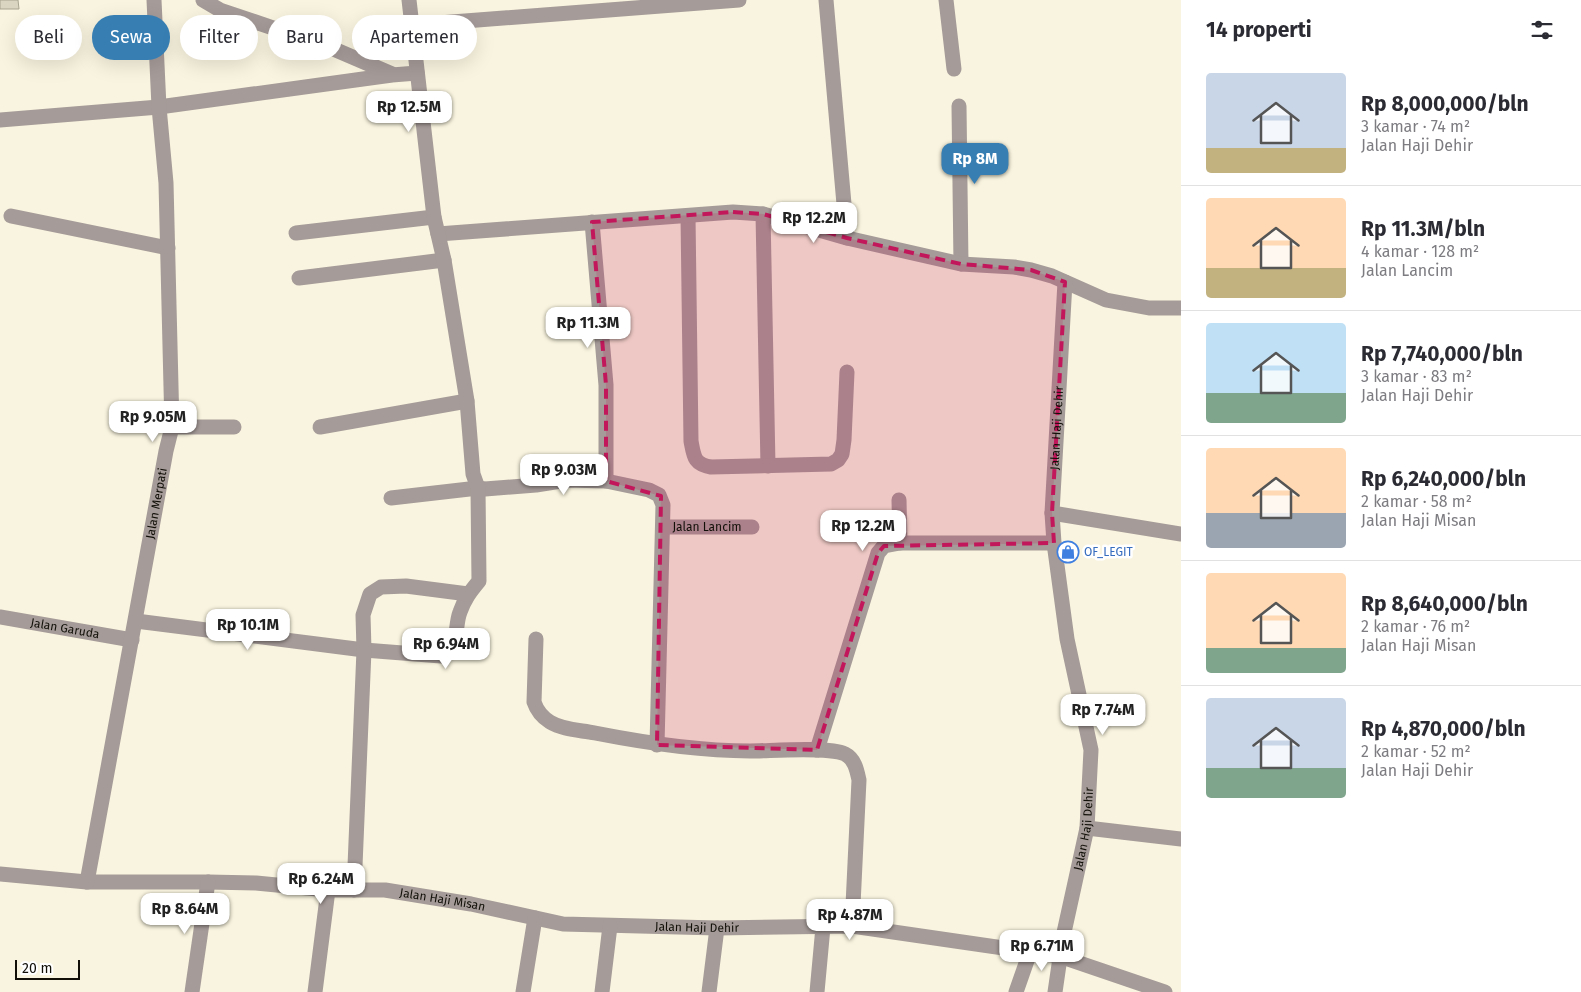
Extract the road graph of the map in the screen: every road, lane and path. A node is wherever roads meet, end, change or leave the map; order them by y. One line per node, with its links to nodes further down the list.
1 (154, 0): 14 (street, Jalan Merpati)
2 (203, 0): 12 (street)
3 (409, 0): 7 (street)
4 (739, 0): 8 (street)
5 (826, 0): 23 (street)
6 (946, 0): 10 (street)
7 (411, 15)
8 (477, 21)
9 (416, 60): 11 (street)
10 (954, 69)
11 (417, 73): 12 (street); 19 (street)
12 (392, 74): 14 (street)
13 (959, 106): 26 (street)
14 (159, 107): 15 (street); 24 (street, Jalan Merpati)
15 (0, 120)
16 (763, 214): 18 (street); 23 (street); 35 (street)
17 (11, 216): 24 (street)
18 (688, 216): 20 (street); 35 (street)
19 (434, 218): 21 (street); 22 (street)
20 (592, 222): 22 (street); 36 (street)
21 (296, 233)
22 (438, 234): 25 (street)
23 (847, 238): 26 (street)
24 (168, 248): 32 (street, Jalan Merpati)
25 (444, 260): 27 (street); 31 (street)
26 (961, 264): 28 (street)
27 (299, 278)
28 (1065, 282): 29 (street); 40 (street, Jalan Haji Dehir)
29 (1181, 308)
30 (847, 372): 35 (street)
31 (467, 401): 34 (street); 37 (street)
32 (172, 427): 33 (street); 48 (street, Jalan Merpati)
33 (234, 427)
34 (320, 427)
35 (768, 466)
36 (606, 482): 37 (street); 41 (street)
37 (478, 488): 38 (street); 46 (street)
38 (391, 498)
39 (899, 500): 44 (street)
40 (1052, 513): 43 (street); 45 (street, Jalan Haji Dehir)
41 (663, 527): 42 (street, Jalan Lancim); 52 (street)
42 (752, 527)
43 (1181, 534)
44 (900, 543): 45 (street); 53 (street)
45 (1054, 543): 54 (street, Jalan Haji Dehir)
46 (468, 594): 51 (street); 51 (street)
47 (0, 616): 50 (street, Jalan Garuda)
48 (136, 622): 50 (street, Jalan Merpati); 51 (street)
49 (536, 639): 52 (street)
50 (132, 640): 57 (street, Jalan Merpati)
51 (364, 650): 60 (street)
52 (657, 745): 53 (street)
53 (818, 750): 63 (street)
54 (1087, 828): 55 (street); 68 (street, Jalan Haji Dehir)
55 (1181, 839)
56 (0, 874): 57 (street, Jalan Haji Misan)
57 (88, 882): 58 (street, Jalan Haji Misan)
58 (208, 882): 59 (street, Jalan Haji Misan); 69 (street)
59 (328, 890): 60 (street, Jalan Haji Misan); 70 (street)
60 (354, 890): 61 (street, Jalan Haji Misan)
61 (535, 918): 62 (street, Jalan Haji Misan); 71 (street)
62 (610, 926): 64 (street, Jalan Haji Misan); 72 (street)
63 (852, 926): 65 (street, Jalan Haji Dehir); 67 (street, Jalan Haji Dehir)
64 (642, 927): 66 (street, Jalan Haji Dehir)
65 (823, 927): 66 (street, Jalan Haji Dehir); 74 (street)
66 (718, 928): 73 (street)
67 (1030, 952): 68 (street, Jalan Haji Dehir); 75 (street)
68 (1059, 956): 76 (street); 77 (street)
69 (192, 992)
70 (315, 992)
71 (523, 992)
72 (602, 992)
73 (709, 992)
74 (817, 992)
75 (1016, 992)
76 (1055, 992)
77 (1165, 992)

